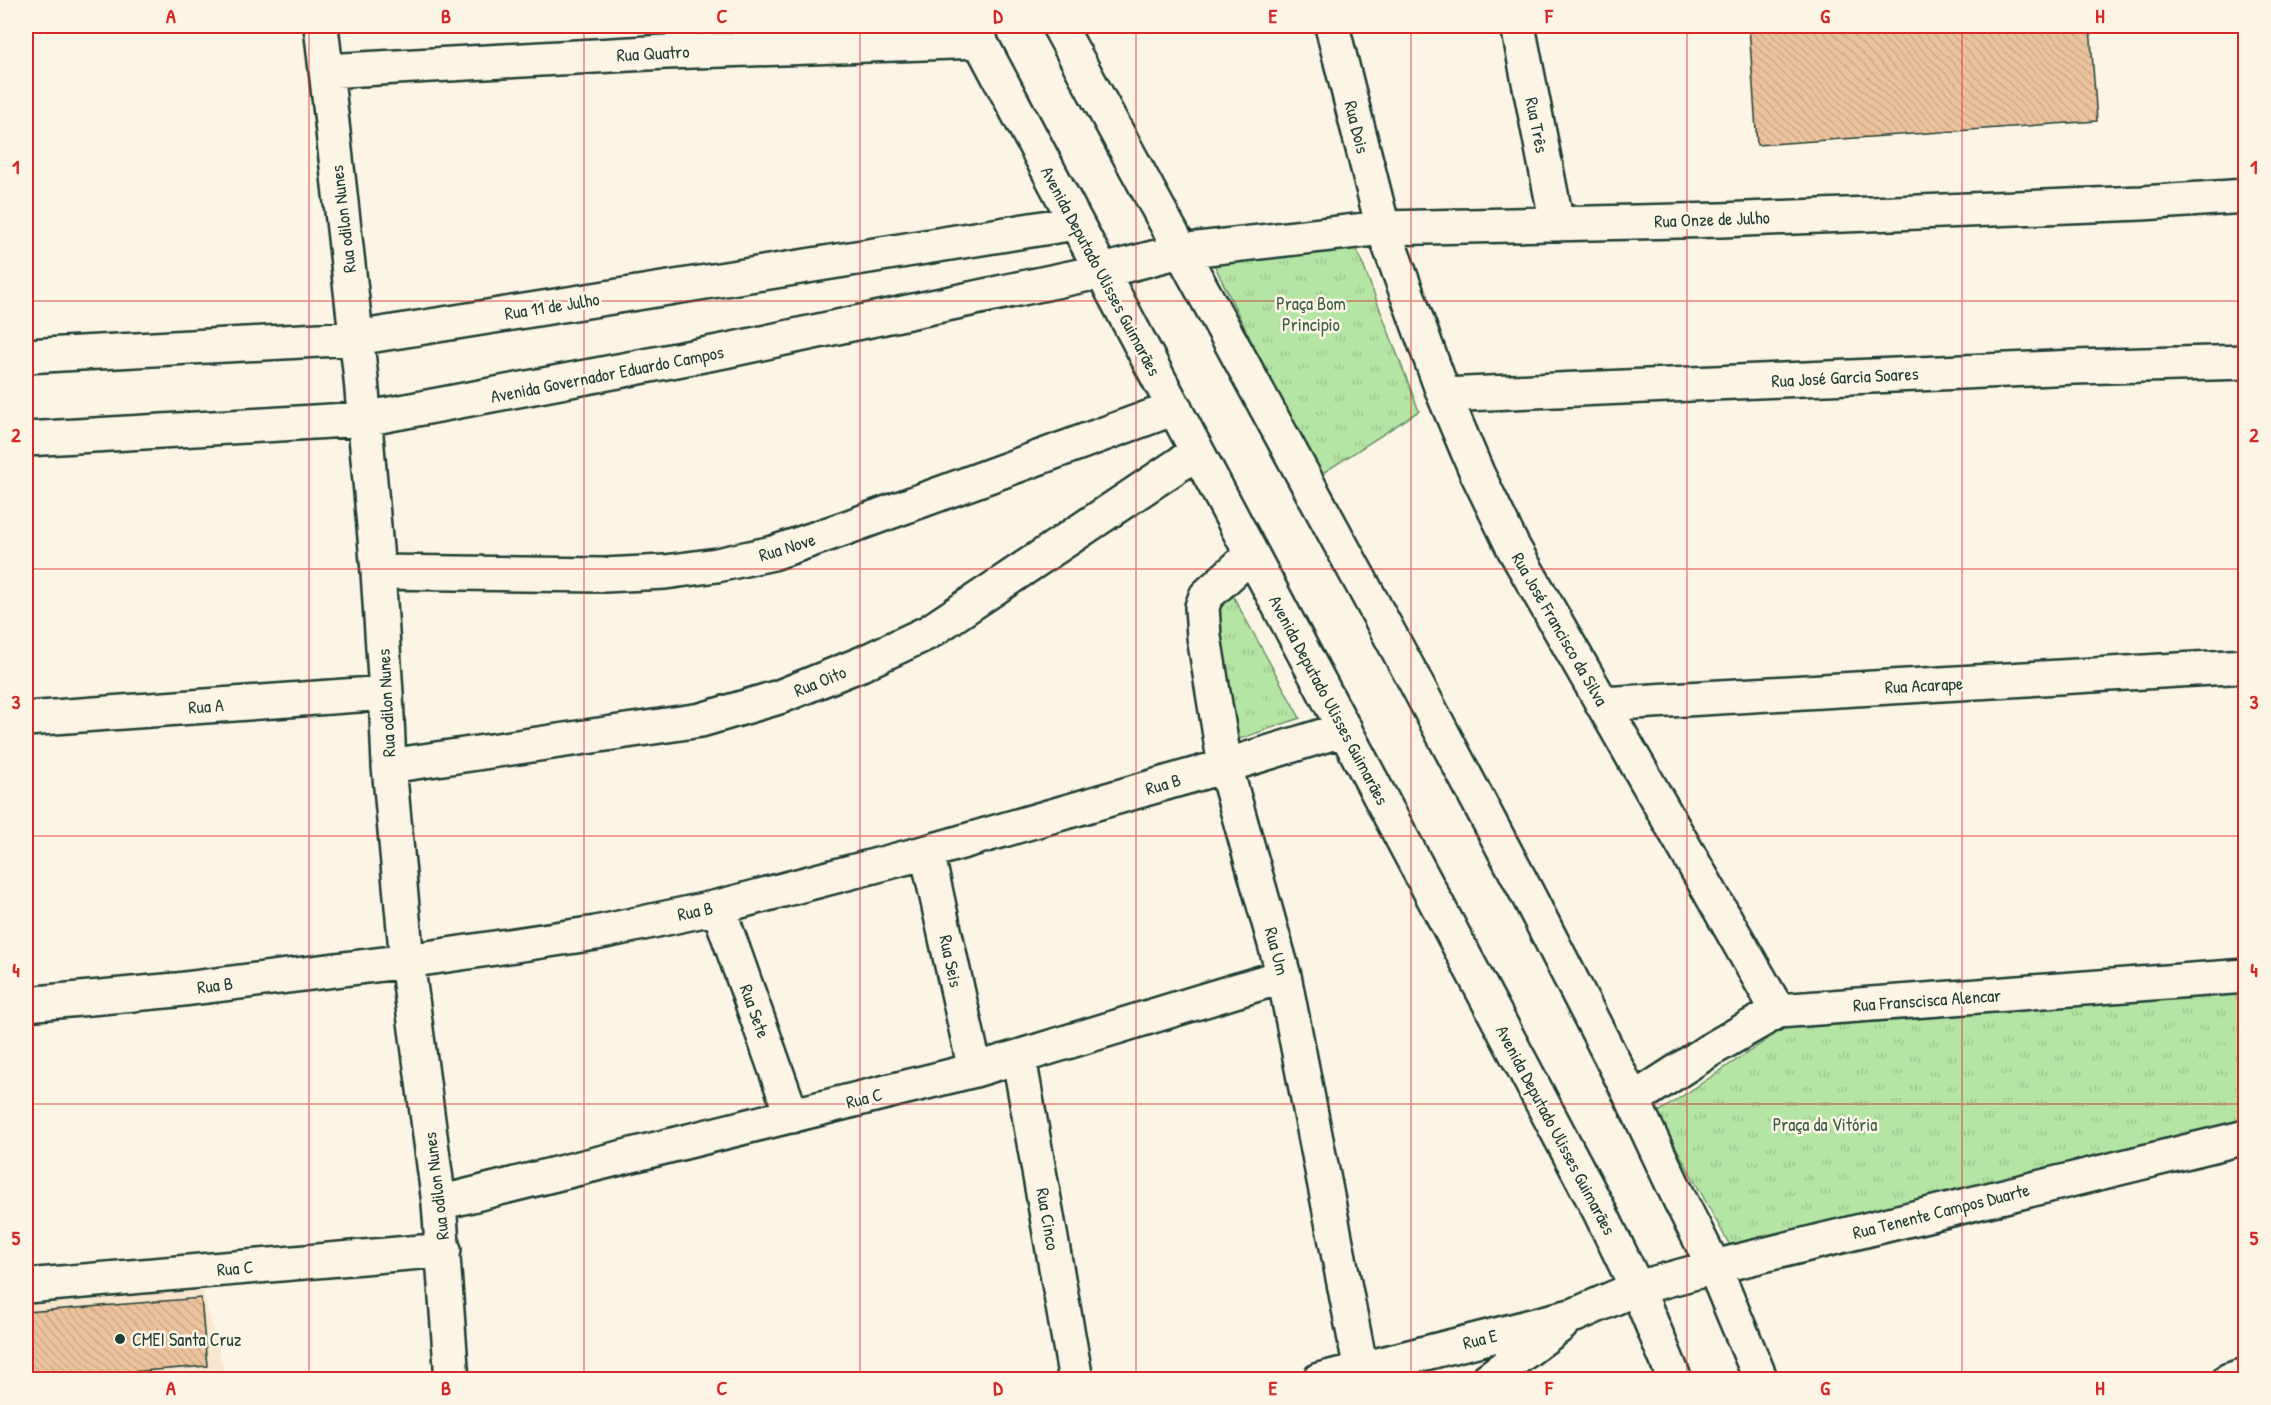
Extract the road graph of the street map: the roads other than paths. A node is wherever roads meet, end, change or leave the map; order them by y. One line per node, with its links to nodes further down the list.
1 (321, 26): 6 (street, Rua odilon Nunes)
2 (1059, 26): 11 (street)
3 (1332, 26): 10 (street, Rua Dois)
4 (1518, 26): 9 (street, Rua Três)
5 (977, 33): 6 (street, Rua Quatro); 8 (street, Avenida Deputado Ulisses Guimarães)
6 (326, 71): 13 (street, Rua odilon Nunes)
7 (2246, 196): 9 (street, Rua Onze de Julho)
8 (1075, 223): 12 (street, Avenida Deputado Ulisses Guimarães); 13 (street, Rua 11 de Julho)
9 (1557, 224): 10 (street, Rua Onze de Julho)
10 (1383, 228): 11 (street, Rua Onze de Julho); 16 (street, Rua José Francisco da Silva)
11 (1180, 251): 12 (street, Avenida Governador Eduardo Campos); 39 (street)
12 (1103, 271): 17 (street, Avenida Deputado Ulisses Guimarães); 18 (street, Avenida Governador Eduardo Campos)
13 (356, 338): 14 (street, Rua 11 de Julho); 18 (street, Rua odilon Nunes)
14 (26, 356)
15 (2246, 362): 16 (street, Rua José Garcia Soares)
16 (1444, 395): 25 (street, Rua José Francisco da Silva)
17 (1175, 408): 20 (street, Avenida Deputado Ulisses Guimarães); 22 (street, Rua Nove)
18 (364, 419): 19 (street, Avenida Governador Eduardo Campos); 22 (street, Rua odilon Nunes)
19 (26, 439)
20 (1196, 453): 21 (street, Avenida Deputado Ulisses Guimarães); 28 (street, Rua Oito)
21 (1253, 557): 27 (street, Avenida Deputado Ulisses Guimarães); 29 (street, Rua Um)
22 (378, 572): 24 (street, Rua odilon Nunes)
23 (2246, 666): 25 (street, Rua Acarape)
24 (386, 693): 26 (street, Rua A); 28 (street, Rua odilon Nunes)
25 (1602, 704): 36 (street, Rua José Francisco da Silva)
26 (26, 718)
27 (1345, 729): 29 (street, Rua B); 46 (street, Avenida Deputado Ulisses Guimarães)
28 (389, 766): 32 (street, Rua odilon Nunes)
29 (1225, 766): 30 (street, Rua B); 33 (street, Rua Um)
30 (927, 852): 31 (street, Rua B); 38 (street, Rua Seis)
31 (718, 907): 32 (street, Rua B); 40 (street, Rua Sete)
32 (407, 961): 35 (street, Rua B); 42 (street, Rua odilon Nunes)
33 (1284, 976): 37 (street, Rua C); 48 (street, Rua Um)
34 (2246, 976): 36 (street, Rua Franscisca Alencar)
35 (26, 1004)
36 (1778, 1011): 39 (street, Rua Franscisca Alencar)
37 (1019, 1058): 38 (street, Rua C); 51 (street, Rua Cinco)
38 (975, 1070): 40 (street, Rua C)
39 (1633, 1100): 44 (street)
40 (792, 1116): 42 (street, Rua C)
41 (2246, 1137): 44 (street, Rua Tenente Campos Duarte)
42 (439, 1203): 43 (street, Rua odilon Nunes)
43 (444, 1250): 45 (street, Rua C); 50 (street, Rua odilon Nunes)
44 (1714, 1267): 46 (street, Rua Tenente Campos Duarte); 55 (street)
45 (26, 1286)
46 (1637, 1288): 47 (street, Rua E); 54 (street, Avenida Deputado Ulisses Guimarães)
47 (1575, 1315): 48 (street, Rua E); 53 (street)
48 (1361, 1370): 52 (street, Rua E)
49 (2246, 1376): 56 (street)
50 (452, 1380)
51 (1076, 1380)
52 (1319, 1380)
53 (1487, 1380)
54 (1675, 1380)
55 (1761, 1380)
56 (2229, 1380)

